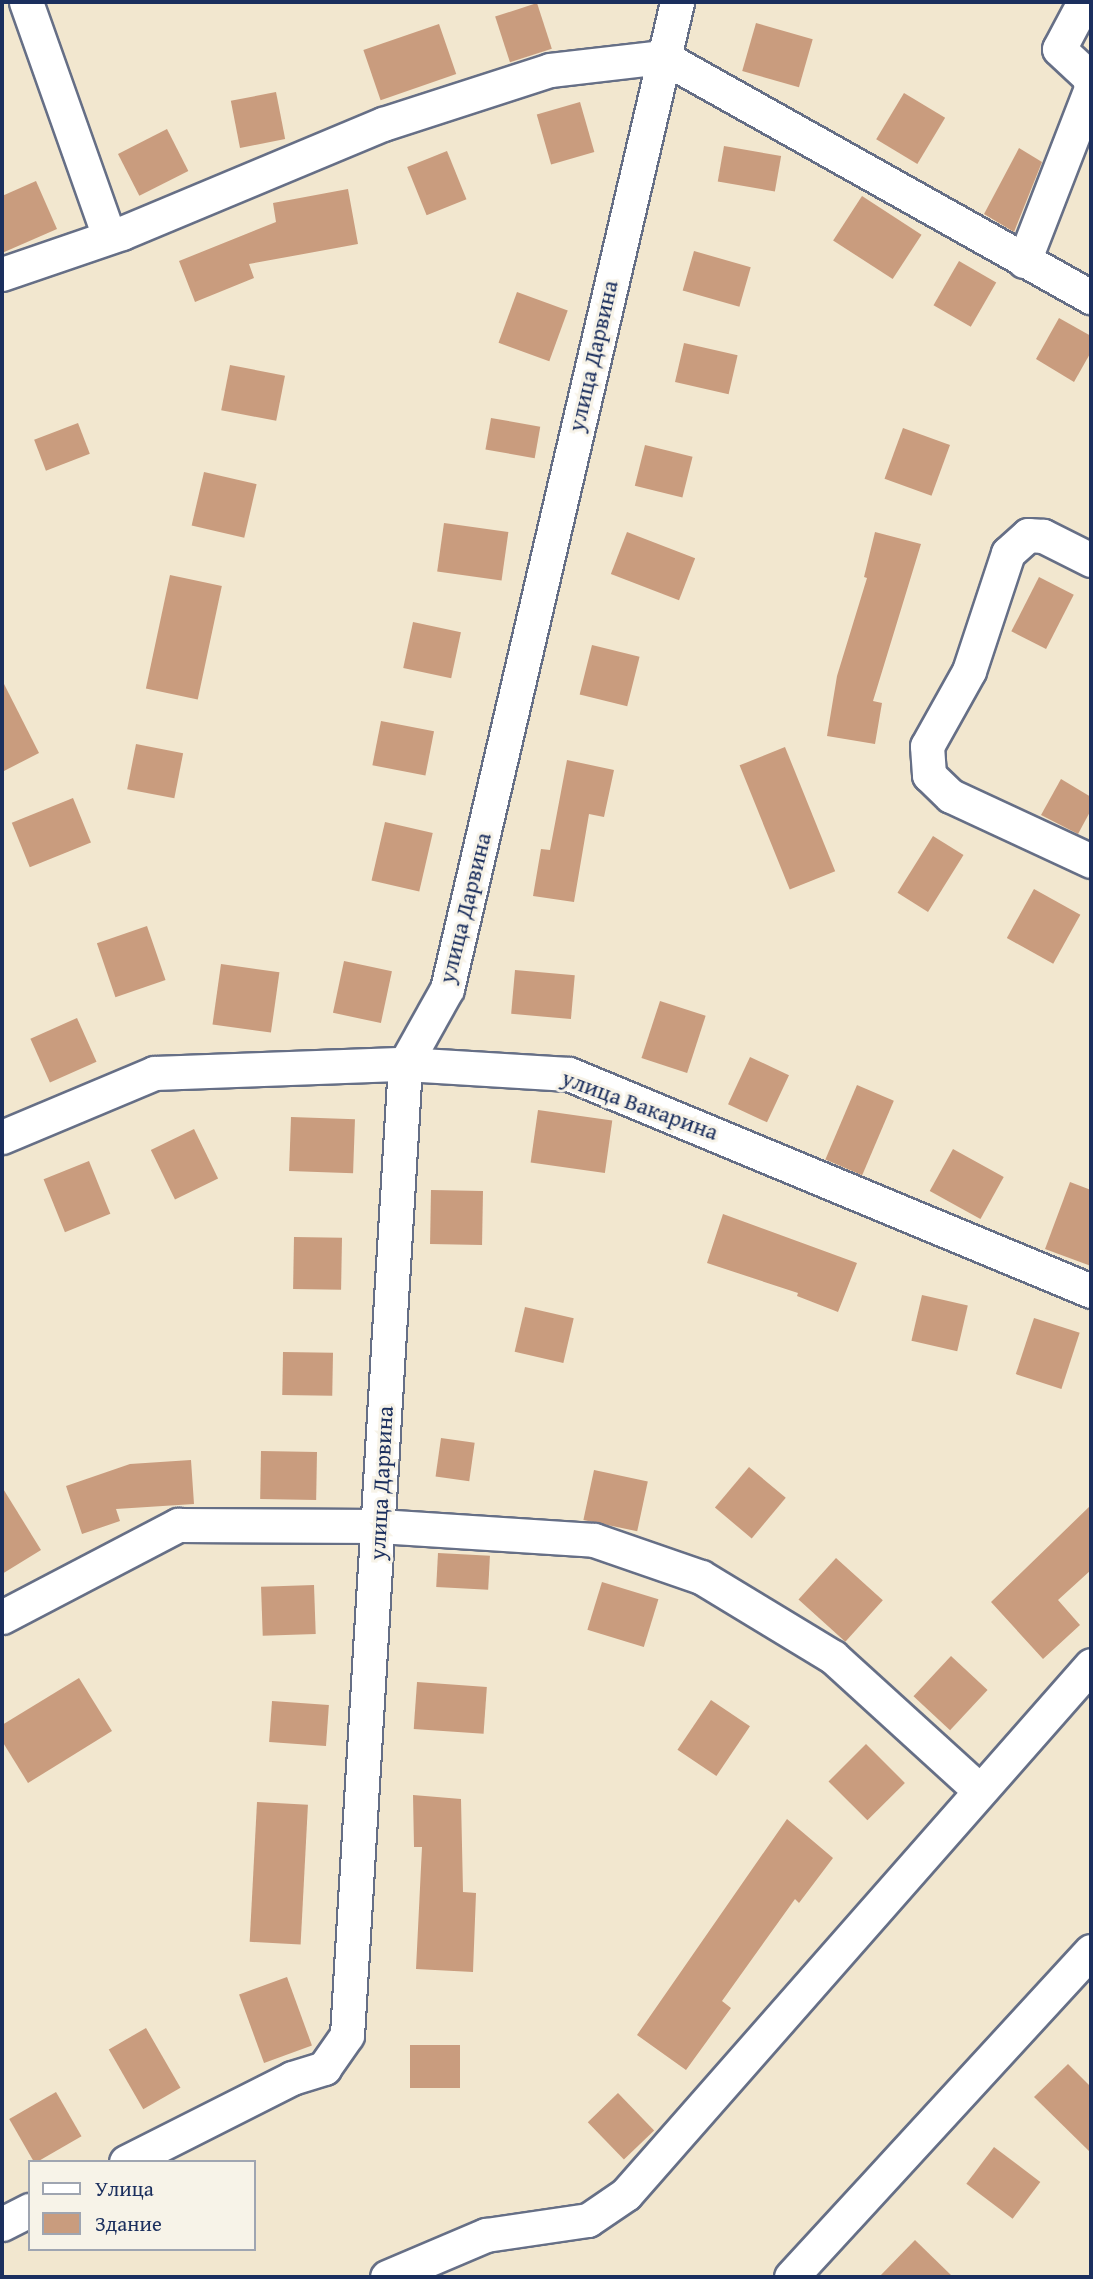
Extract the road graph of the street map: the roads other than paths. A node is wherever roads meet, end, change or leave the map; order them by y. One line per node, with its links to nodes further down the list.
1 (26, 2): 6 (street)
2 (677, 2): 4 (street, улица Дарвина)
3 (1084, 2): 5 (street)
4 (663, 57): 6 (street); 7 (street); 12 (street, улица Дарвина)
5 (1091, 87): 7 (street)
6 (109, 237): 8 (street)
7 (1024, 261): 9 (street)
8 (2, 274)
9 (1091, 297)
10 (1091, 560): 11 (street)
11 (1091, 861)
12 (405, 1064): 13 (street, улица Вакарина); 14 (street, улица Вакарина); 15 (street, улица Дарвина)
13 (2, 1137)
14 (1091, 1291)
15 (379, 1526): 16 (street); 18 (street); 20 (street, улица Дарвина)
16 (2, 1617)
17 (1091, 1665): 18 (street)
18 (979, 1790): 23 (street)
19 (1091, 1951): 24 (street)
20 (130, 2160)
21 (28, 2211): 22 (street)
22 (2, 2224)
23 (387, 2277)
24 (790, 2277)

